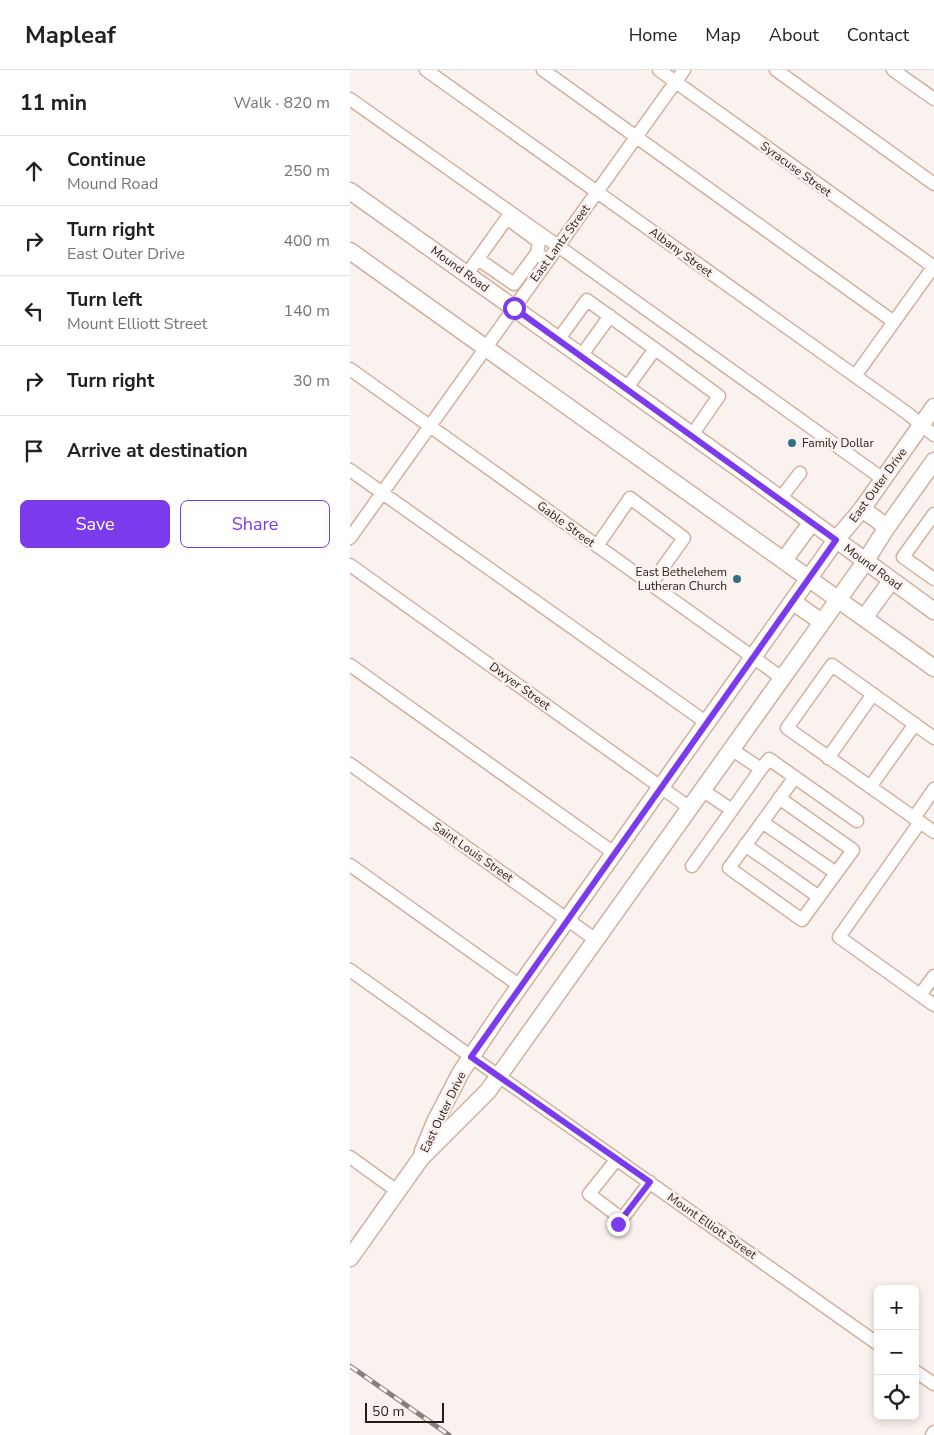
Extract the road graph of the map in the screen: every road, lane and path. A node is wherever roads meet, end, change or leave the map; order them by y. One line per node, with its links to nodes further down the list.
1 (426, 70): 13 (street, Albany Street)
2 (543, 70): 10 (street)
3 (659, 70): 7 (street, Syracuse Street)
4 (684, 70): 7 (street, East Lantz Street)
5 (776, 70): 11 (street)
6 (893, 70): 9 (street)
7 (676, 82): 10 (street, East Lantz Street); 19 (street, Syracuse Street)
8 (350, 99): 14 (street)
9 (934, 99)
10 (636, 137): 13 (street, East Lantz Street); 23 (street)
11 (934, 184)
12 (350, 191): 20 (main road, Mound Road)
13 (597, 192): 14 (street, East Lantz Street); 29 (street, Albany Street)
14 (558, 246): 18 (street, East Lantz Street); 38 (street)
15 (350, 251): 25 (main road)
16 (537, 253): 17 (street); 17 (street); 18 (street)
17 (478, 259): 20 (street)
18 (547, 261): 21 (street, East Lantz Street)
19 (934, 266): 23 (street)
20 (467, 274): 21 (main road, Mound Road)
21 (514, 308): 24 (main road, Mound Road); 25 (street, East Lantz Street)
22 (610, 316): 24 (street); 26 (street); 27 (street)
23 (894, 322): 29 (street)
24 (558, 340): 27 (main road, Mound Road)
25 (486, 347): 32 (street, East Lantz Street); 48 (main road)
26 (655, 350): 30 (street); 34 (street)
27 (581, 356): 30 (main road, Mound Road)
28 (350, 369): 32 (street, Gable Street)
29 (855, 376): 33 (street, Albany Street)
30 (626, 388): 34 (main road, Mound Road)
31 (934, 407): 33 (main road, East Outer Drive)
32 (430, 426): 39 (street, East Lantz Street); 47 (street, Gable Street)
33 (928, 430): 38 (main road, East Outer Drive)
34 (692, 435): 40 (main road, Mound Road)
35 (934, 461): 44 (main road, East Outer Drive)
36 (350, 470): 39 (street)
37 (800, 473): 40 (street)
38 (883, 479): 41 (main road, East Outer Drive)
39 (382, 493): 45 (street, East Lantz Street); 65 (street)
40 (780, 499): 43 (main road, Mound Road)
41 (862, 509): 44 (main road); 46 (main road, East Outer Drive)
42 (934, 514): 52 (street)
43 (812, 522): 46 (main road, Mound Road); 48 (main road)
44 (888, 527): 49 (main road, East Outer Drive)
45 (350, 538)
46 (836, 540): 49 (main road, Mound Road); 51 (main road, East Outer Drive)
47 (597, 546): 54 (street, Gable Street); 54 (street)
48 (784, 560): 51 (main road)
49 (865, 562): 53 (main road, Mound Road); 55 (main road, East Outer Drive)
50 (350, 565): 73 (street, Dwyer Street)
51 (810, 578): 55 (main road); 56 (main road, East Outer Drive)
52 (934, 579)
53 (891, 581): 57 (main road, Mound Road); 58 (main road)
54 (651, 584): 60 (street, Gable Street)
55 (838, 599): 58 (main road); 59 (main road, East Outer Drive)
56 (793, 602): 59 (main road); 60 (main road, East Outer Drive)
57 (934, 611)
58 (864, 618): 62 (main road)
59 (822, 622): 63 (main road, East Outer Drive)
60 (753, 657): 63 (street, Gable Street); 65 (main road, East Outer Drive)
61 (350, 666): 85 (street)
62 (934, 668)
63 (782, 678): 68 (main road, East Outer Drive)
64 (873, 694): 66 (street); 69 (street); 69 (street)
65 (707, 723): 73 (main road, East Outer Drive)
66 (915, 724): 67 (street); 74 (street)
67 (934, 738)
68 (731, 749): 71 (street); 76 (main road, East Outer Drive)
69 (828, 758): 74 (street)
70 (350, 764): 90 (street, Saint Louis Street)
71 (761, 769): 72 (street); 79 (street)
72 (795, 776): 77 (street); 81 (street)
73 (661, 787): 78 (street, Dwyer Street); 85 (main road, East Outer Drive)
74 (870, 787): 80 (street)
75 (934, 789): 80 (street)
76 (702, 790): 78 (main road, East Outer Drive); 79 (street)
77 (779, 798): 82 (street); 88 (street)
78 (690, 808): 91 (main road, East Outer Drive)
79 (732, 810): 87 (street)
80 (917, 820): 83 (street); 95 (street)
81 (857, 821)
82 (762, 822): 84 (street); 88 (street)
83 (934, 832)
84 (745, 845): 89 (street); 89 (street)
85 (614, 853): 90 (main road, East Outer Drive)
86 (350, 865): 94 (street)
87 (692, 866)
88 (836, 873): 89 (street)
89 (819, 897)
90 (568, 919): 91 (street, Saint Louis Street); 94 (main road, East Outer Drive)
91 (596, 940): 98 (main road, East Outer Drive)
92 (350, 970): 97 (street, Mount Elliott Street)
93 (934, 976): 95 (street)
94 (520, 986): 97 (main road, East Outer Drive)
95 (920, 995): 96 (street)
96 (934, 1005)
97 (471, 1057): 98 (street, Mount Elliott Street); 100 (main road, East Outer Drive)
98 (498, 1077): 100 (main road, East Outer Drive); 101 (street, Mount Elliott Street)
99 (350, 1158): 103 (street)
100 (420, 1158): 103 (main road, East Outer Drive)
101 (617, 1159): 102 (street, Mount Elliott Street); 102 (street)
102 (650, 1182): 105 (street, Mount Elliott Street)
103 (397, 1191): 104 (main road, East Outer Drive)
104 (350, 1258)
105 (874, 1341)
106 (919, 1374): 107 (street)
107 (934, 1384)
108 (934, 1432): 109 (street)
109 (932, 1435)

